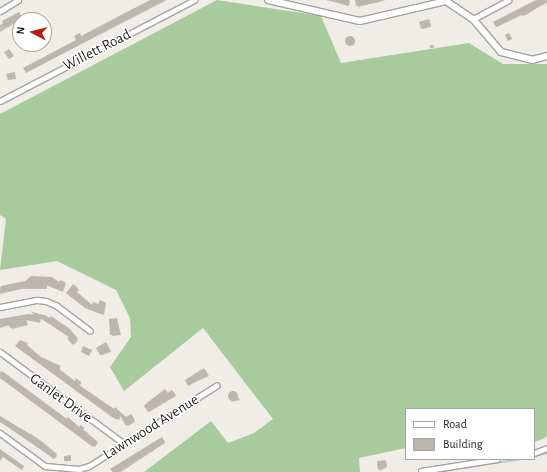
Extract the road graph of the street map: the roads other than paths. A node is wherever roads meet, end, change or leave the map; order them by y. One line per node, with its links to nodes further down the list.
1 (18, 0): 7 (street)
2 (194, 0): 10 (street, Willett Road)
3 (268, 0): 8 (street)
4 (496, 0): 6 (street)
5 (508, 0): 6 (street)
6 (497, 6): 8 (street)
7 (0, 11)
8 (473, 19): 9 (street)
9 (547, 56)
10 (0, 100)
11 (0, 307): 12 (street)
12 (90, 331)
13 (0, 352): 16 (street, Ganlet Drive)
14 (217, 385): 16 (street, Lawnwood Avenue)
15 (0, 433): 16 (street, Lawnwood Avenue)
16 (123, 443)
17 (547, 448): 18 (street)
18 (535, 452)
19 (491, 460): 20 (street)
20 (421, 471)

